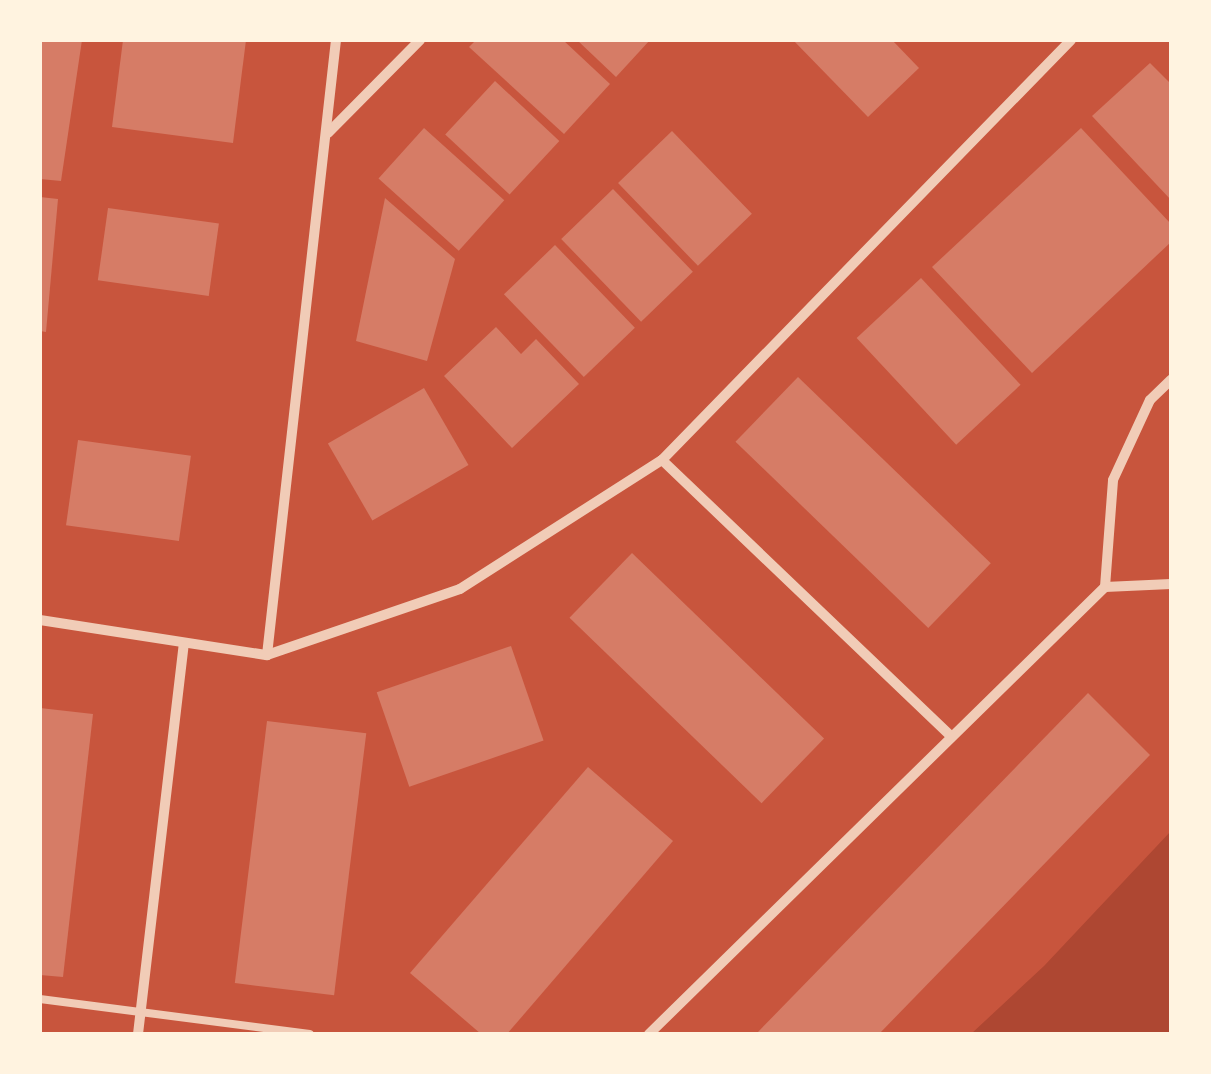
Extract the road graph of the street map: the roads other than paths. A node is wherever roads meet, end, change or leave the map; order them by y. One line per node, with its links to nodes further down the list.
1 (336, 40): 4 (street)
2 (420, 40): 4 (street)
3 (1071, 40): 6 (street)
4 (328, 134): 11 (street)
5 (1171, 380): 8 (street)
6 (662, 460): 11 (street); 12 (street)
7 (1171, 584): 8 (street)
8 (1105, 587): 12 (street)
9 (40, 620): 10 (street)
10 (184, 645): 11 (street); 14 (street)
11 (267, 656)
12 (951, 736): 17 (street)
13 (40, 999): 14 (lane)
14 (140, 1013): 15 (street); 16 (lane)
15 (138, 1034)
16 (310, 1034)
17 (649, 1034)

